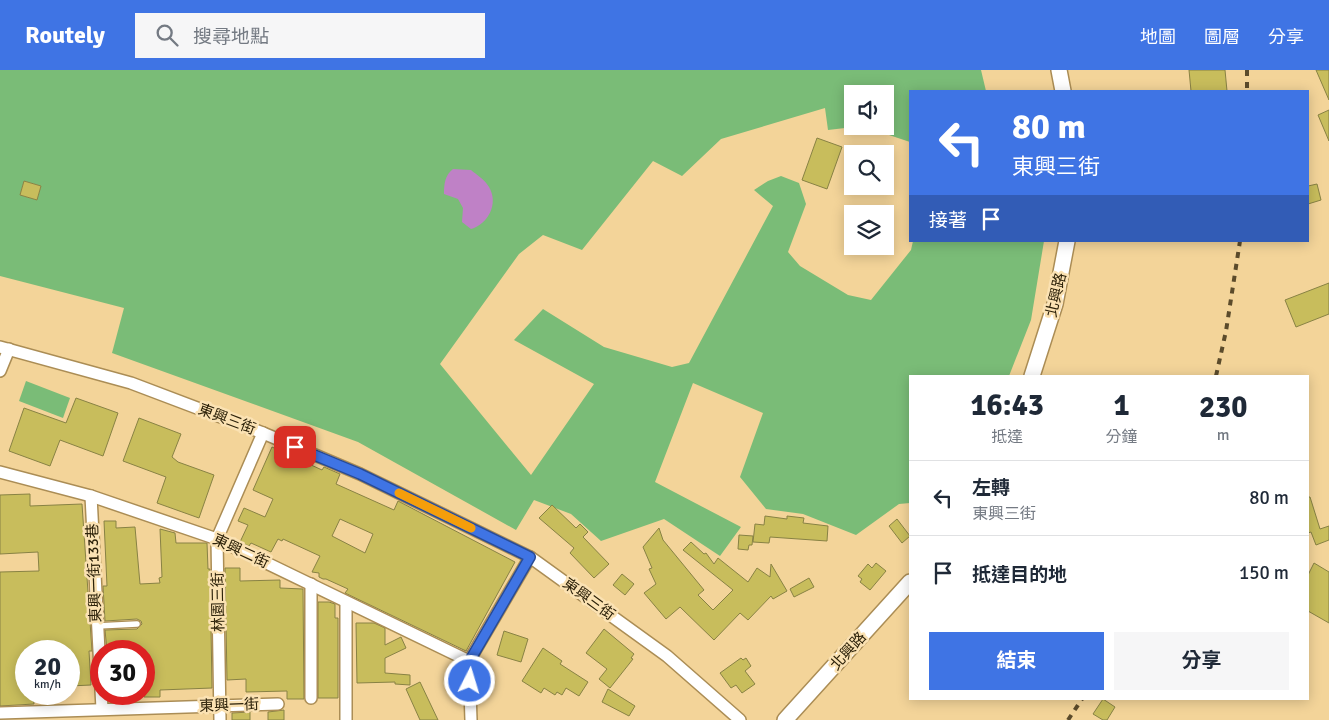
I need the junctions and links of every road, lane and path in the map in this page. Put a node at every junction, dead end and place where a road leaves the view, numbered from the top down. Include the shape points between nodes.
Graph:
1 (1058, 70) edge
2 (1063, 90) edge
3 (1067, 242) edge
4 (4, 348) edge
5 (0, 371) edge
6 (1032, 375) edge
7 (263, 433) junction
8 (0, 472) edge
9 (91, 496) junction
10 (217, 539) junction
11 (530, 557) junction
12 (909, 583) edge
13 (311, 584) junction
14 (346, 602) junction
15 (137, 624) dead end
16 (97, 626) junction
17 (469, 662) junction
18 (312, 698) dead end
19 (278, 704) dead end
20 (219, 706) junction
21 (102, 709) junction
22 (0, 713) edge
23 (220, 720) edge
24 (346, 720) edge
25 (471, 720) edge
26 (740, 720) edge
27 (786, 720) edge

1 - 2 street
3 - 6 street, 北興路 via 1055,304
4 - 5 street
4 - 7 street, 東興三街 via 131,383
7 - 10 street, 林園三街
7 - 11 street, 東興三街 via 360,474
8 - 9 street, 東興二街
9 - 10 street, 東興二街
9 - 16 street, 東興一街133巷
10 - 13 street, 東興二街
10 - 20 street, 林園三街
11 - 17 street
11 - 26 street, 東興三街 via 667,656
12 - 27 street, 北興路
13 - 14 street, 東興二街
13 - 18 street
14 - 17 street, 東興二街
14 - 24 street
15 - 16 lane
16 - 21 street, 東興一街133巷
17 - 25 street
19 - 20 street, 東興一街
20 - 21 street, 東興一街
20 - 23 street, 林園三街
21 - 22 street, 東興一街

